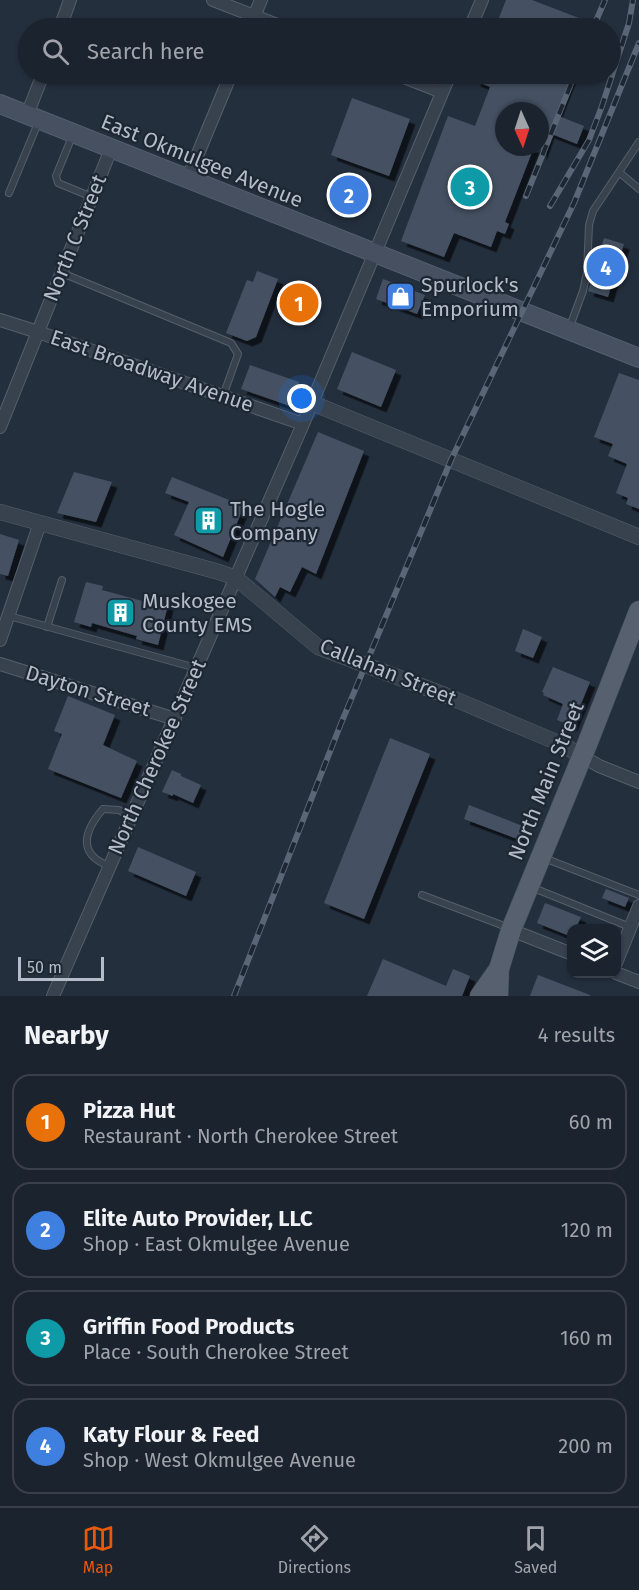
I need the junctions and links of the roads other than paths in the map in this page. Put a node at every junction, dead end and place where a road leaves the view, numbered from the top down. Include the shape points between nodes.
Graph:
1 (70, 0) edge
2 (213, 0) edge
3 (261, 0) edge
4 (482, 0) edge
5 (255, 16) junction
6 (64, 18) edge
7 (260, 18) edge
8 (474, 18) edge
9 (41, 84) edge
10 (227, 84) edge
11 (422, 84) edge
12 (446, 84) edge
13 (442, 92) junction
14 (0, 104) edge
15 (33, 117) junction
16 (74, 134) junction
17 (639, 142) edge
18 (111, 149) junction
19 (620, 172) junction
20 (187, 180) junction
21 (639, 189) edge
22 (9, 193) dead end
23 (92, 197) junction
24 (375, 253) junction
25 (61, 273) junction
26 (0, 320) edge
27 (569, 330) junction
28 (38, 332) junction
29 (639, 358) edge
30 (223, 396) junction
31 (312, 403) junction
32 (303, 423) junction
33 (0, 427) edge
34 (0, 512) edge
35 (40, 522) junction
36 (639, 537) edge
37 (236, 578) junction
38 (62, 580) dead end
39 (639, 611) edge
40 (8, 616) junction
41 (47, 627) junction
42 (0, 640) edge
43 (0, 664) edge
44 (196, 668) junction
45 (175, 719) junction
46 (582, 756) junction
47 (639, 782) edge
48 (131, 817) junction
49 (541, 857) junction
50 (110, 866) junction
51 (528, 886) junction
52 (422, 895) dead end
53 (639, 895) edge
54 (639, 906) edge
55 (631, 927) junction
56 (511, 930) junction
57 (621, 951) edge
58 (567, 952) edge
59 (500, 969) junction
60 (621, 975) edge
61 (639, 982) edge
62 (52, 996) edge
63 (480, 996) edge
64 (498, 996) edge

1 - 6 street
2 - 5 street
3 - 5 street
4 - 8 street
5 - 7 street
9 - 15 street
10 - 20 street
11 - 13 street
12 - 13 street, North Cherokee Street
13 - 24 street, North Cherokee Street
14 - 15 main road, East Okmulgee Avenue
15 - 16 main road, East Okmulgee Avenue
15 - 22 lane
16 - 18 main road, East Okmulgee Avenue
16 - 23 lane via 56,176 58,183
17 - 19 lane
18 - 20 main road, East Okmulgee Avenue
18 - 23 street, North C Street
19 - 21 lane
19 - 27 lane via 593,211 587,272
20 - 24 main road, East Okmulgee Avenue
23 - 25 street, North C Street
24 - 27 main road, East Okmulgee Avenue
24 - 31 street, North Cherokee Street
25 - 28 street, North C Street
25 - 30 lane via 231,343 238,354
26 - 28 street, East Broadway Avenue
27 - 29 main road, East Okmulgee Avenue
28 - 30 street, East Broadway Avenue
28 - 33 street, North C Street
30 - 32 street, East Broadway Avenue
31 - 32 street, North Cherokee Street
31 - 36 street
32 - 37 street, North Cherokee Street
34 - 35 street, Callahan Street
35 - 37 street, Callahan Street
35 - 40 street
37 - 44 street, North Cherokee Street
37 - 46 street, Callahan Street, bridge via 318,647 445,695
38 - 41 lane
39 - 46 main road, North Main Street
40 - 41 lane
40 - 42 street
41 - 44 lane
43 - 45 street, Dayton Street
44 - 45 street, North Cherokee Street
45 - 48 street, North Cherokee Street
46 - 47 street
46 - 49 main road, North Main Street
48 - 50 street, North Cherokee Street
48 - 50 lane via 119,810 103,809 91,822 89,854
49 - 51 main road, North Main Street
49 - 53 lane
50 - 62 street, North Cherokee Street
51 - 55 lane
51 - 56 main road, North Main Street
52 - 56 lane
54 - 55 street
55 - 57 street
56 - 58 street
56 - 59 main road, North Main Street
59 - 63 main road, North Main Street
59 - 64 main road, North Main Street
60 - 61 street

